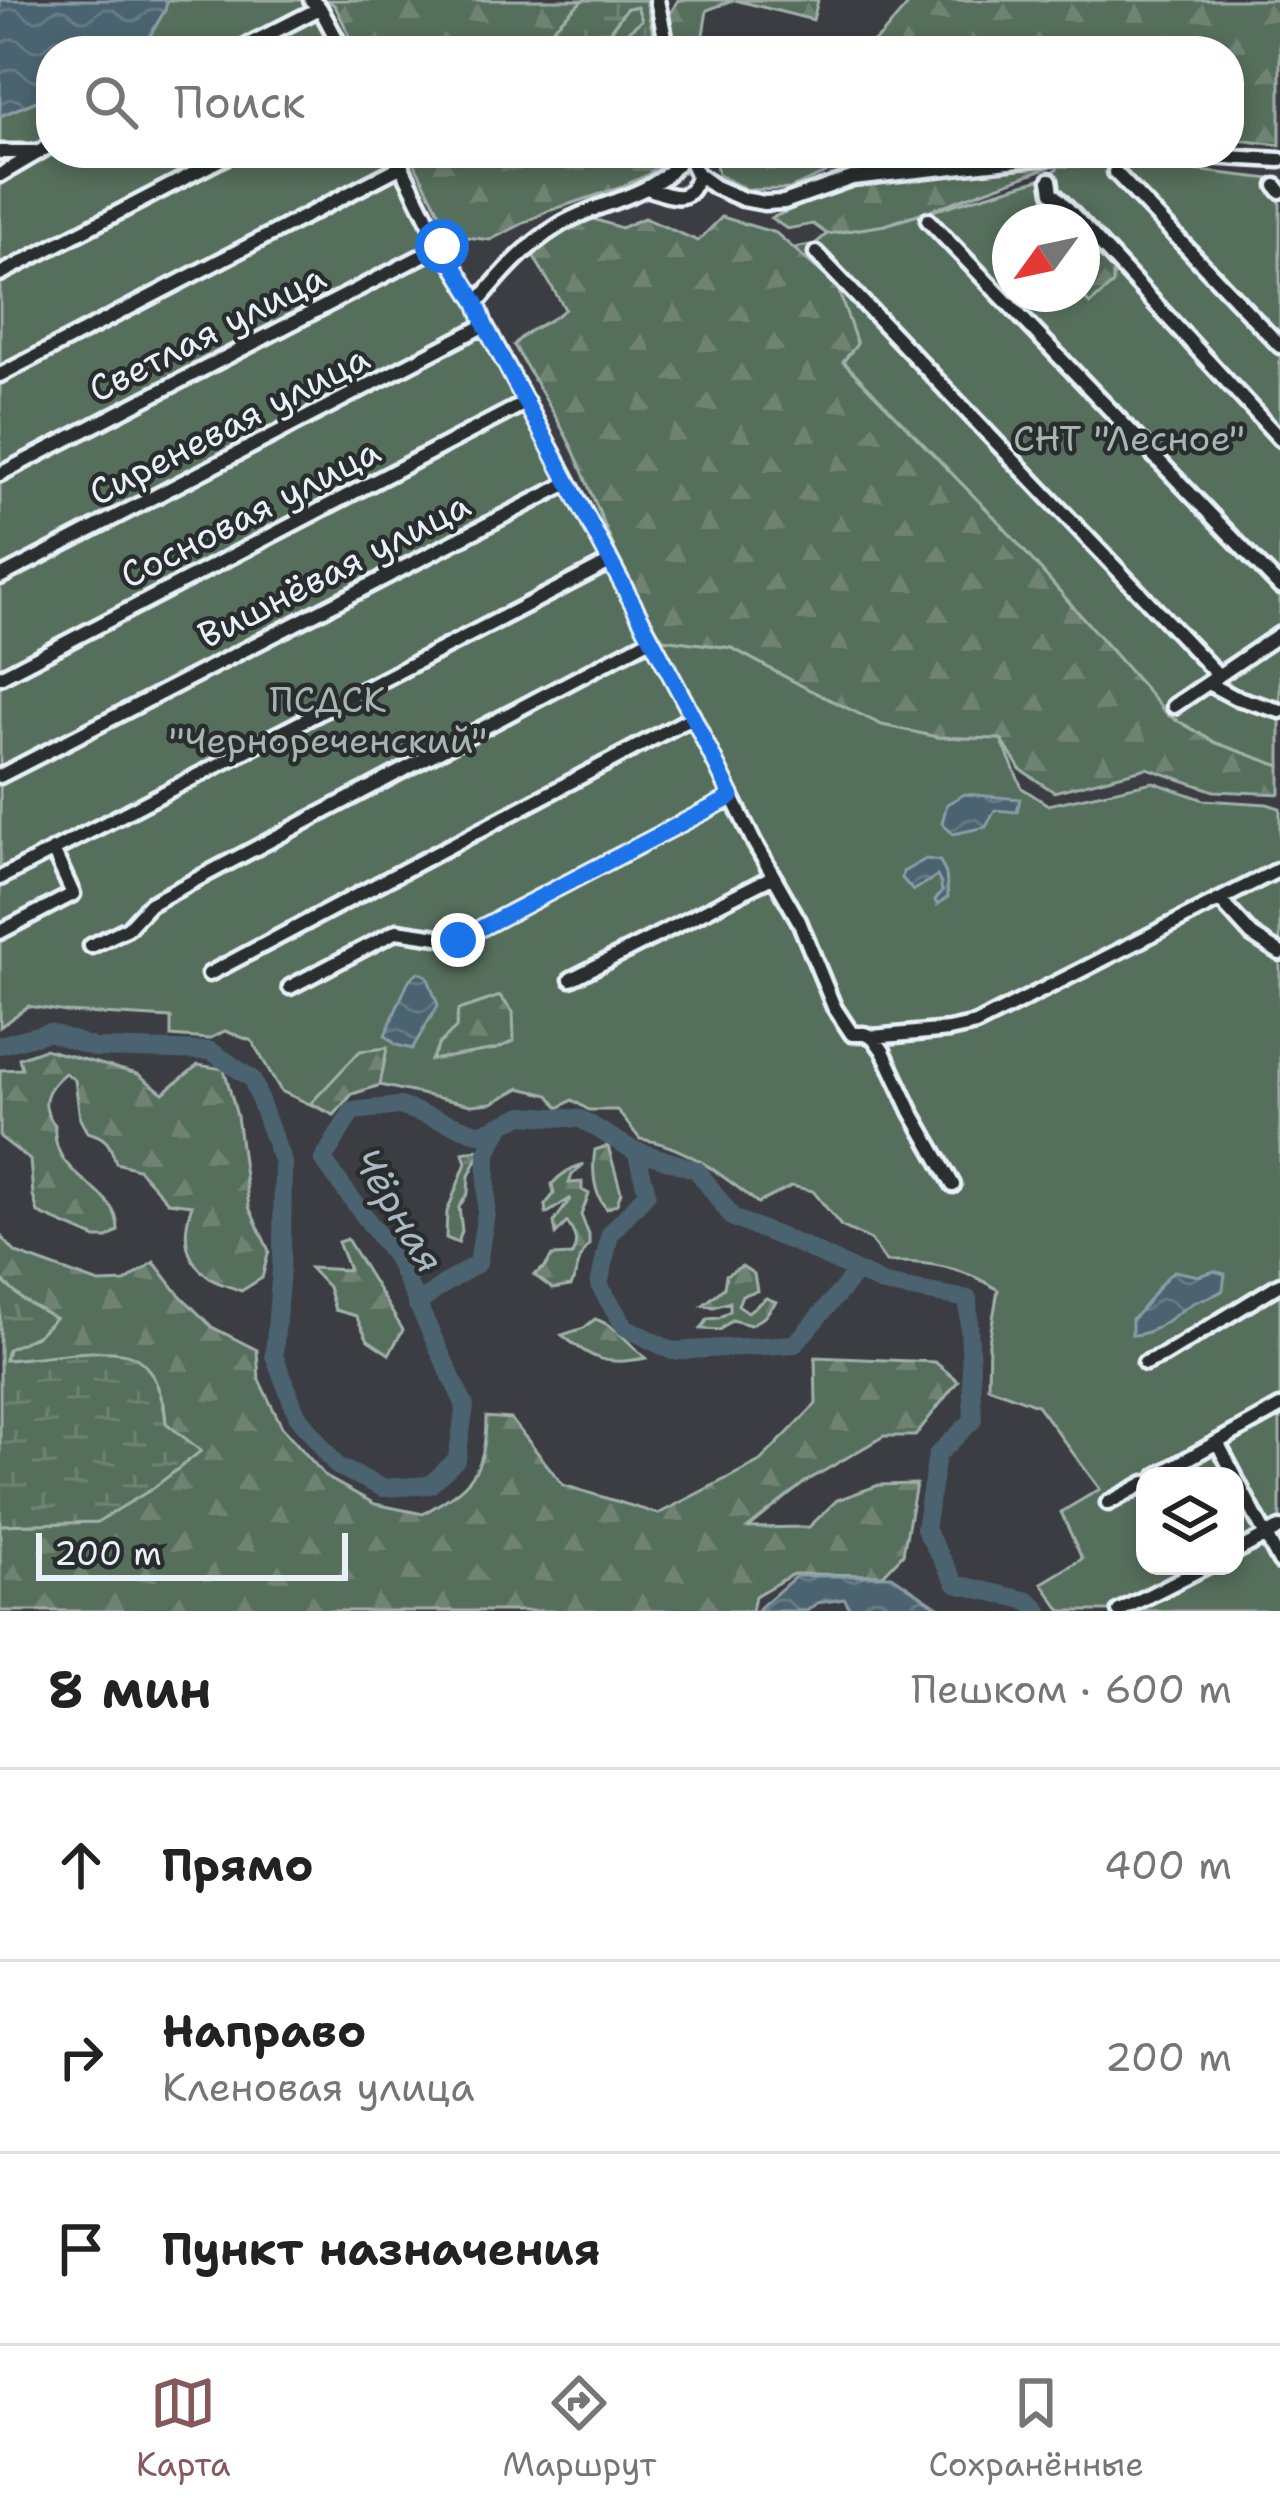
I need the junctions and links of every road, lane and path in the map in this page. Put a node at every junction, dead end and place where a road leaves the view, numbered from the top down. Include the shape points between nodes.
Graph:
1 (657, 0) edge
2 (316, 4) edge
3 (262, 36) edge
4 (334, 36) edge
5 (665, 36) edge
6 (0, 152) edge
7 (36, 152) edge
8 (36, 153) edge
9 (1244, 158) edge
10 (1280, 160) edge
11 (204, 168) edge
12 (383, 168) edge
13 (402, 168) edge
14 (674, 168) edge
15 (694, 168) edge
16 (945, 168) edge
17 (1115, 172) dead end
18 (697, 174) junction
19 (0, 175) edge
20 (1050, 180) dead end
21 (646, 188) junction
22 (1063, 204) edge
23 (928, 220) dead end
24 (1100, 244) edge
25 (442, 246) junction
26 (816, 253) dead end
27 (0, 274) edge
28 (477, 303) junction
29 (485, 326) junction
30 (1280, 346) edge
31 (0, 375) edge
32 (527, 403) junction
33 (1280, 439) edge
34 (0, 474) edge
35 (568, 483) junction
36 (610, 562) junction
37 (0, 577) edge
38 (1280, 587) edge
39 (1280, 634) edge
40 (651, 639) junction
41 (0, 676) edge
42 (1213, 679) junction
43 (1174, 706) dead end
44 (1280, 711) edge
45 (693, 717) junction
46 (0, 776) edge
47 (732, 797) junction
48 (53, 850) junction
49 (1280, 869) edge
50 (772, 877) junction
51 (0, 878) edge
52 (1221, 901) junction
53 (0, 932) edge
54 (91, 946) dead end
55 (1280, 953) edge
56 (209, 974) dead end
57 (572, 980) dead end
58 (290, 987) dead end
59 (873, 1037) junction
60 (953, 1185) dead end
61 (1280, 1283) edge
62 (1145, 1363) dead end
63 (1280, 1408) edge
64 (1217, 1442) junction
65 (1172, 1467) edge
66 (1230, 1467) edge
67 (1136, 1488) edge
68 (1244, 1493) edge
69 (1108, 1504) dead end
70 (1280, 1528) edge
71 (1267, 1536) junction
72 (1244, 1548) edge
73 (1280, 1562) edge
74 (1189, 1575) edge
75 (1119, 1611) edge

1 - 5 street
2 - 3 street
2 - 4 street
6 - 7 street
8 - 19 street
9 - 10 street
11 - 27 street
12 - 31 street
13 - 25 street
14 - 21 street
15 - 18 street
16 - 18 street via 852,178 784,202 742,199
17 - 30 street
18 - 21 street via 682,196
20 - 22 street
21 - 28 street via 553,229
23 - 38 street
24 - 33 street
25 - 28 street
25 - 34 street, Светлая улица
26 - 42 street
28 - 29 street
29 - 32 street
29 - 37 street, Сиреневая улица
32 - 35 street
32 - 41 street, Сосновая улица
35 - 36 street
35 - 46 street, Вишнёвая улица
36 - 40 street
36 - 48 street
39 - 42 street
40 - 45 street
40 - 54 street via 150,904 128,928
42 - 43 street
42 - 44 street via 1234,697
45 - 47 street
45 - 56 street
47 - 50 street
47 - 58 street via 458,940 397,931
48 - 51 street
48 - 53 street via 74,894
49 - 52 street
50 - 57 street
50 - 59 street via 834,1007 852,1034
52 - 55 street
52 - 59 street via 976,1024
59 - 60 street
61 - 62 street
63 - 64 street
64 - 65 street
64 - 66 street
67 - 69 street
68 - 71 street
70 - 71 street
71 - 72 street
71 - 73 street
74 - 75 street

